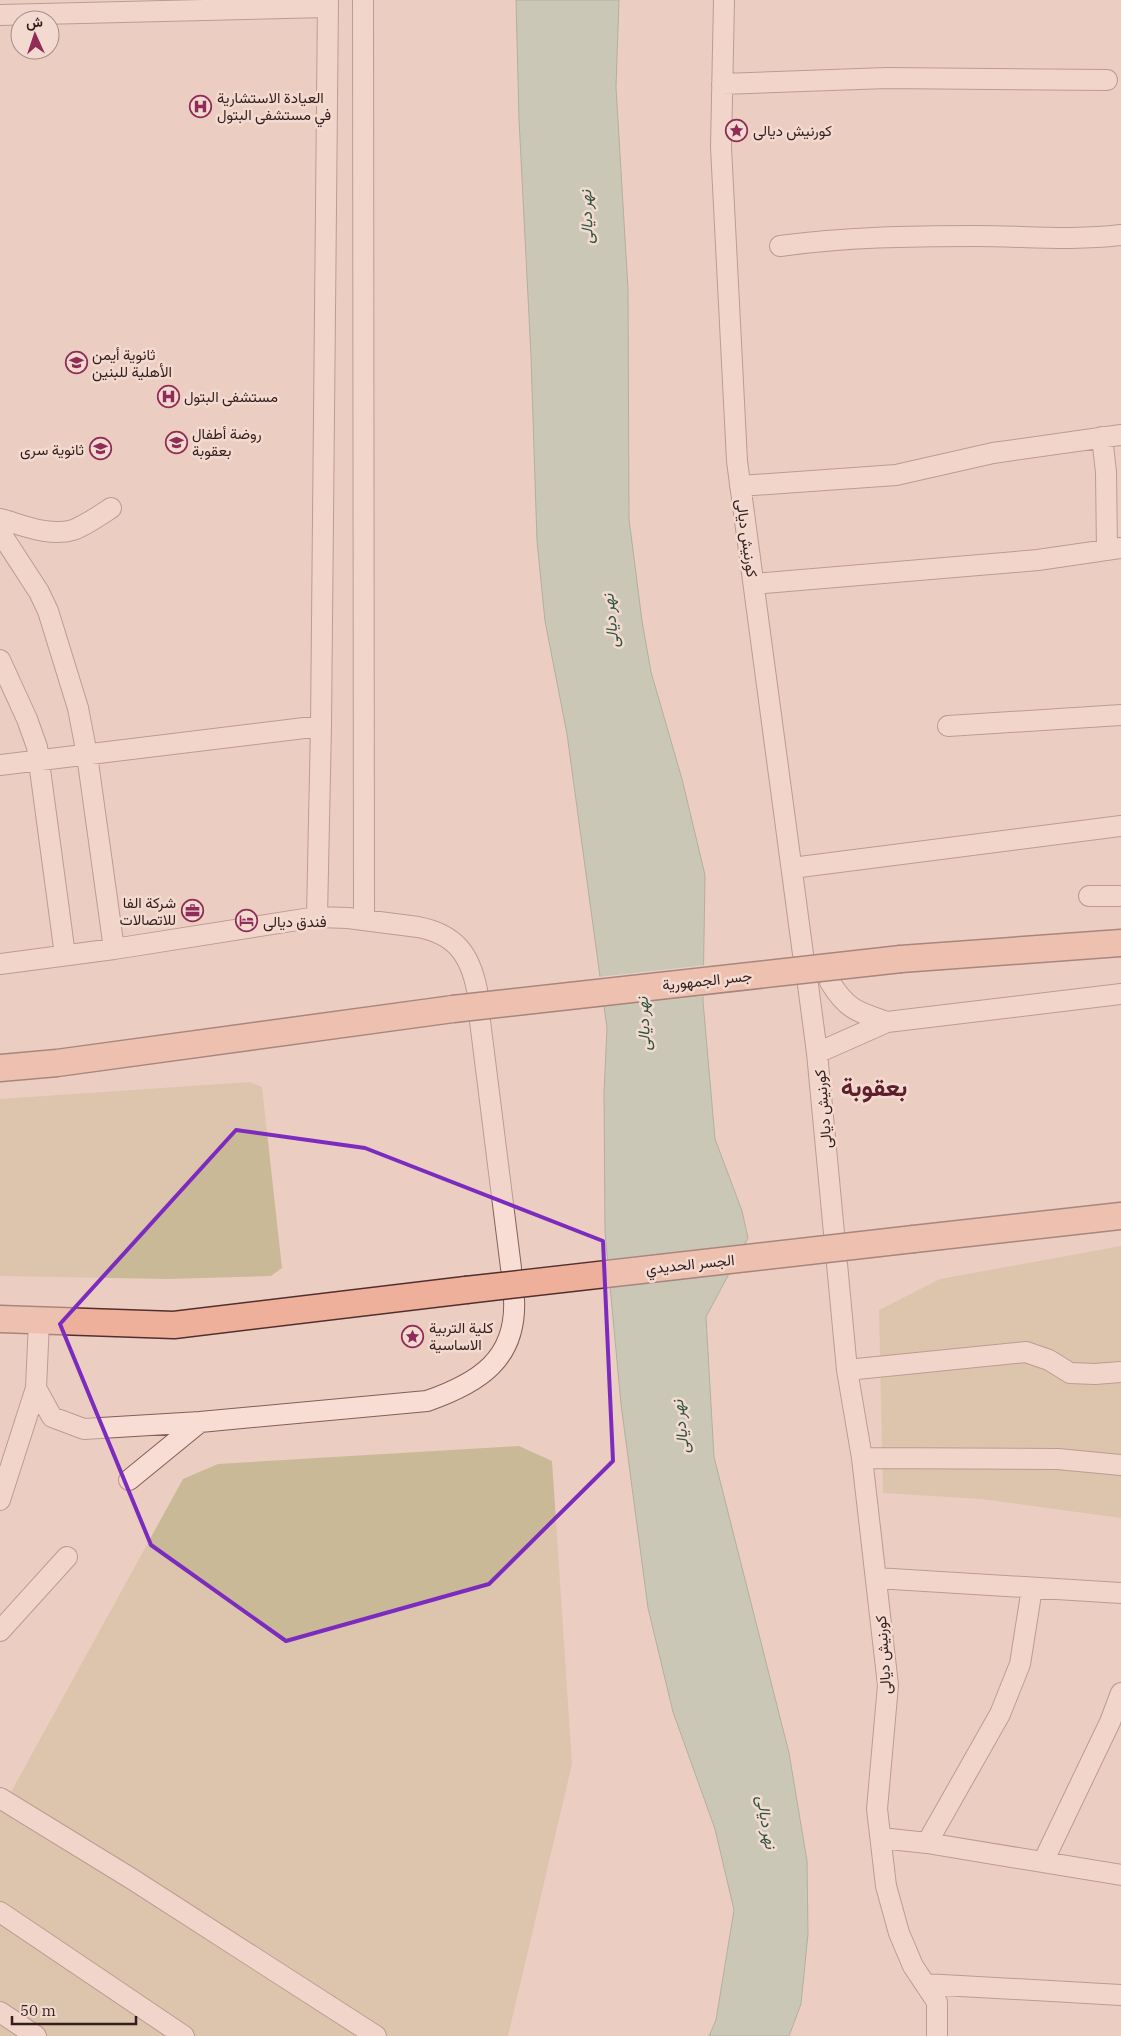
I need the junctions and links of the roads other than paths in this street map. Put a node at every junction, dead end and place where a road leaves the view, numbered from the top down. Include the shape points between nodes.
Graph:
1 (364, 0) edge
2 (724, 0) edge
3 (328, 3) edge
4 (0, 16) edge
5 (1107, 80) dead end
6 (722, 84) junction
7 (1121, 236) edge
8 (780, 246) dead end
9 (1111, 436) edge
10 (740, 486) junction
11 (110, 508) dead end
12 (0, 519) edge
13 (0, 532) edge
14 (1114, 549) edge
15 (754, 584) junction
16 (0, 660) edge
17 (1121, 716) edge
18 (321, 726) junction
19 (948, 726) dead end
20 (87, 755) junction
21 (40, 761) junction
22 (0, 766) edge
23 (1121, 826) edge
24 (792, 868) junction
25 (1090, 896) dead end
26 (1121, 896) edge
27 (317, 918) junction
28 (364, 920) junction
29 (1121, 943) edge
30 (114, 949) junction
31 (808, 954) dead end
32 (65, 955) junction
33 (0, 964) edge
34 (830, 982) dead end
35 (808, 985) dead end
36 (477, 990) dead end
37 (1121, 994) edge
38 (480, 1021) dead end
39 (887, 1022) junction
40 (817, 1053) junction
41 (0, 1068) edge
42 (1121, 1216) edge
43 (834, 1233) dead end
44 (838, 1264) dead end
45 (511, 1268) dead end
46 (514, 1299) dead end
47 (0, 1319) edge
48 (39, 1321) junction
49 (847, 1370) junction
50 (1121, 1372) edge
51 (36, 1388) junction
52 (200, 1422) junction
53 (862, 1458) junction
54 (1121, 1465) edge
55 (129, 1480) dead end
56 (0, 1500) edge
57 (67, 1557) dead end
58 (876, 1578) junction
59 (1032, 1588) junction
60 (1121, 1593) edge
61 (0, 1631) edge
62 (1121, 1693) edge
63 (0, 1798) edge
64 (881, 1838) junction
65 (927, 1843) junction
66 (1043, 1862) junction
67 (1121, 1875) edge
68 (0, 1912) edge
69 (925, 1984) junction
70 (1121, 1994) edge
71 (0, 2012) edge
72 (36, 2036) edge
73 (184, 2036) edge
74 (376, 2036) edge
75 (937, 2036) edge

1 - 28 street
2 - 6 street, كورنيش ديالى
3 - 4 street
3 - 18 street
5 - 6 street via 887,78
6 - 10 street, كورنيش ديالى via 721,147
7 - 8 street via 827,240
9 - 10 street via 993,453 896,475
9 - 14 street via 1106,472
10 - 15 street, كورنيش ديالى
11 - 12 street via 83,525 62,532 45,531
13 - 20 street via 39,592 48,612 78,708
14 - 15 street via 1038,560
15 - 24 street, كورنيش ديالى
16 - 21 street via 30,725
17 - 19 street
18 - 20 street
18 - 27 street
20 - 21 street
20 - 30 street
21 - 22 street
21 - 32 street
23 - 24 street
24 - 31 street, كورنيش ديالى via 800,931
25 - 26 street
27 - 28 street
27 - 30 street
28 - 36 street via 425,928 444,936 465,954
29 - 41 main road, جسر الجمهورية, bridge via 901,959 453,1009
30 - 32 street
32 - 33 street
34 - 39 street via 839,997 854,1011
35 - 40 street, كورنيش ديالى
37 - 39 street
38 - 45 street
39 - 40 street
40 - 43 street, كورنيش ديالى
42 - 48 main road, الجسر الحديدي, bridge via 174,1325
44 - 49 street, كورنيش ديالى
46 - 52 street via 513,1330 499,1359 478,1378 454,1392 427,1401
47 - 48 main road, الجسر الحديدي
48 - 51 street
49 - 50 street via 1026,1352 1049,1360 1070,1373
49 - 53 street, كورنيش ديالى
51 - 52 street via 52,1417 84,1429
51 - 56 street
52 - 55 street
53 - 54 street via 1058,1460
53 - 58 street, كورنيش ديالى
57 - 61 street
58 - 59 street
58 - 64 street, كورنيش ديالى via 888,1685 877,1808
59 - 60 street
59 - 65 street via 1020,1664 1000,1714
62 - 66 street
63 - 74 street
64 - 65 street
64 - 69 street, كورنيش ديالى via 886,1886 899,1933 913,1966
65 - 66 street
66 - 67 street
68 - 73 street
69 - 70 street
69 - 75 street, كورنيش ديالى via 937,2002
71 - 72 street

